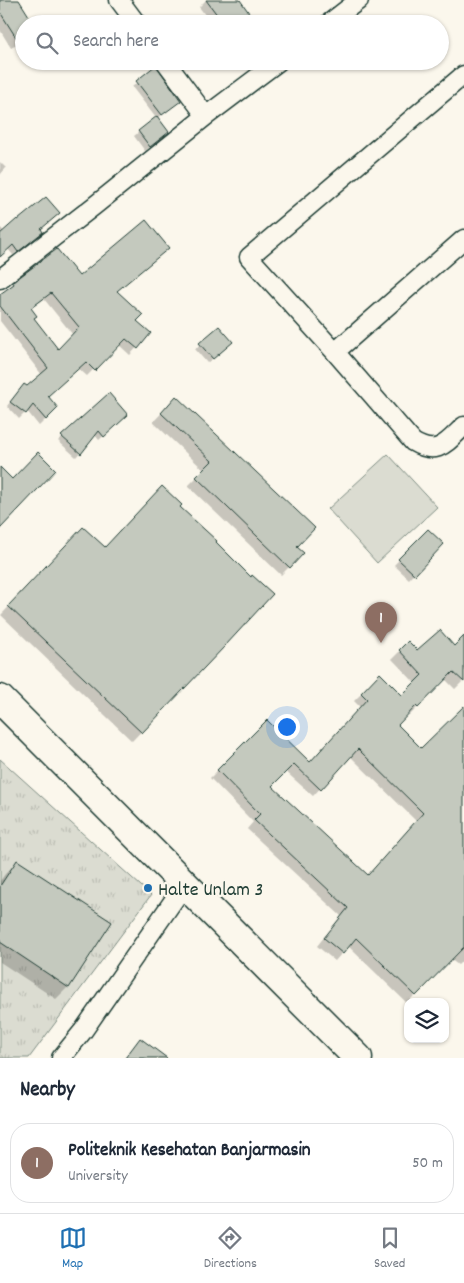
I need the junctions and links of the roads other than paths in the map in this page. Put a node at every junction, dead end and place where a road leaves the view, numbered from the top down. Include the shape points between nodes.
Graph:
1 (119, 0) edge
2 (360, 0) edge
3 (130, 15) edge
4 (340, 15) edge
5 (172, 70) edge
6 (267, 70) edge
7 (464, 75) edge
8 (206, 116) junction
9 (464, 239) edge
10 (0, 279) edge
11 (335, 352) junction
12 (464, 426) edge
13 (0, 700) edge
14 (184, 884) junction
15 (61, 1058) edge
16 (358, 1058) edge

1 - 3 street
2 - 4 street
5 - 8 street
6 - 8 street
7 - 11 street via 250,257
8 - 10 street
9 - 11 street
11 - 12 street via 413,442 421,447 436,448
13 - 14 main road
14 - 15 street
14 - 16 main road

